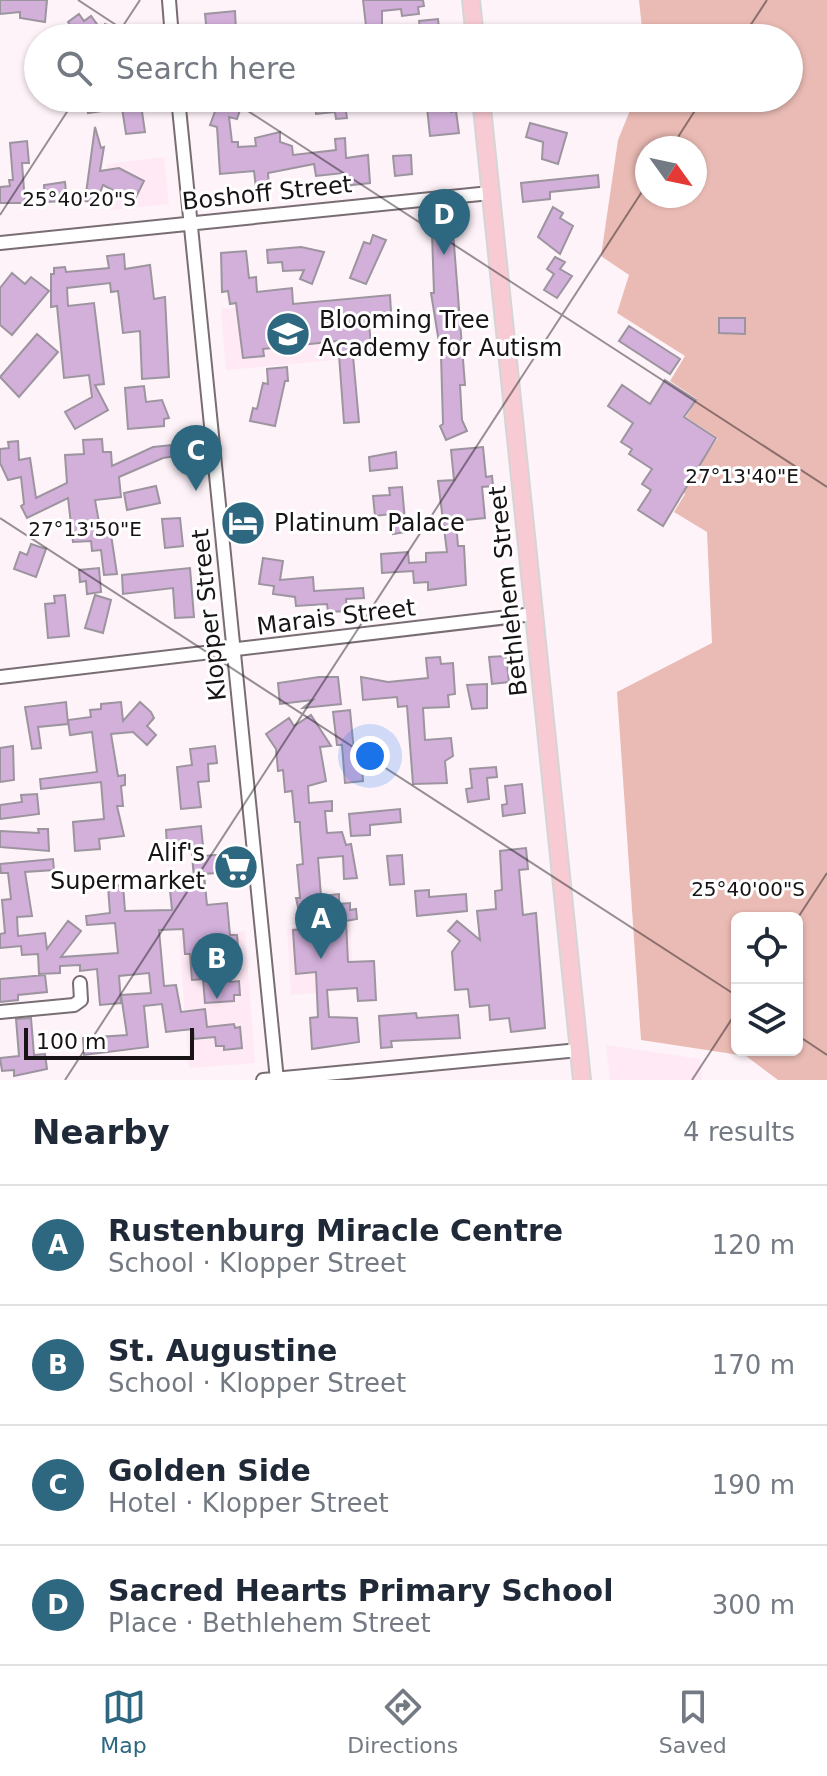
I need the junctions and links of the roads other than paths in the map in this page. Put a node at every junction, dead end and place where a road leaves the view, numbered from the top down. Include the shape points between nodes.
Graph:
1 (169, 0) edge
2 (471, 0) edge
3 (171, 24) edge
4 (474, 24) edge
5 (180, 112) edge
6 (482, 112) edge
7 (490, 193) junction
8 (193, 223) junction
9 (0, 243) edge
10 (534, 614) junction
11 (235, 651) junction
12 (0, 677) edge
13 (80, 983) dead end
14 (0, 1012) edge
15 (579, 1050) junction
16 (272, 1080) edge
17 (582, 1080) edge

1 - 3 street
2 - 4 main road
5 - 8 street, Klopper Street
6 - 7 main road, Bethlehem Street
7 - 8 street, Boshoff Street
7 - 10 main road, Bethlehem Street
8 - 9 street, Boshoff Street
8 - 11 street, Klopper Street
10 - 11 street, Marais Street
10 - 15 main road, Bethlehem Street
11 - 12 street, Marais Street
11 - 16 street, Klopper Street
13 - 14 street via 81,1000 74,1005
15 - 16 street
15 - 17 main road, Bethlehem Street

